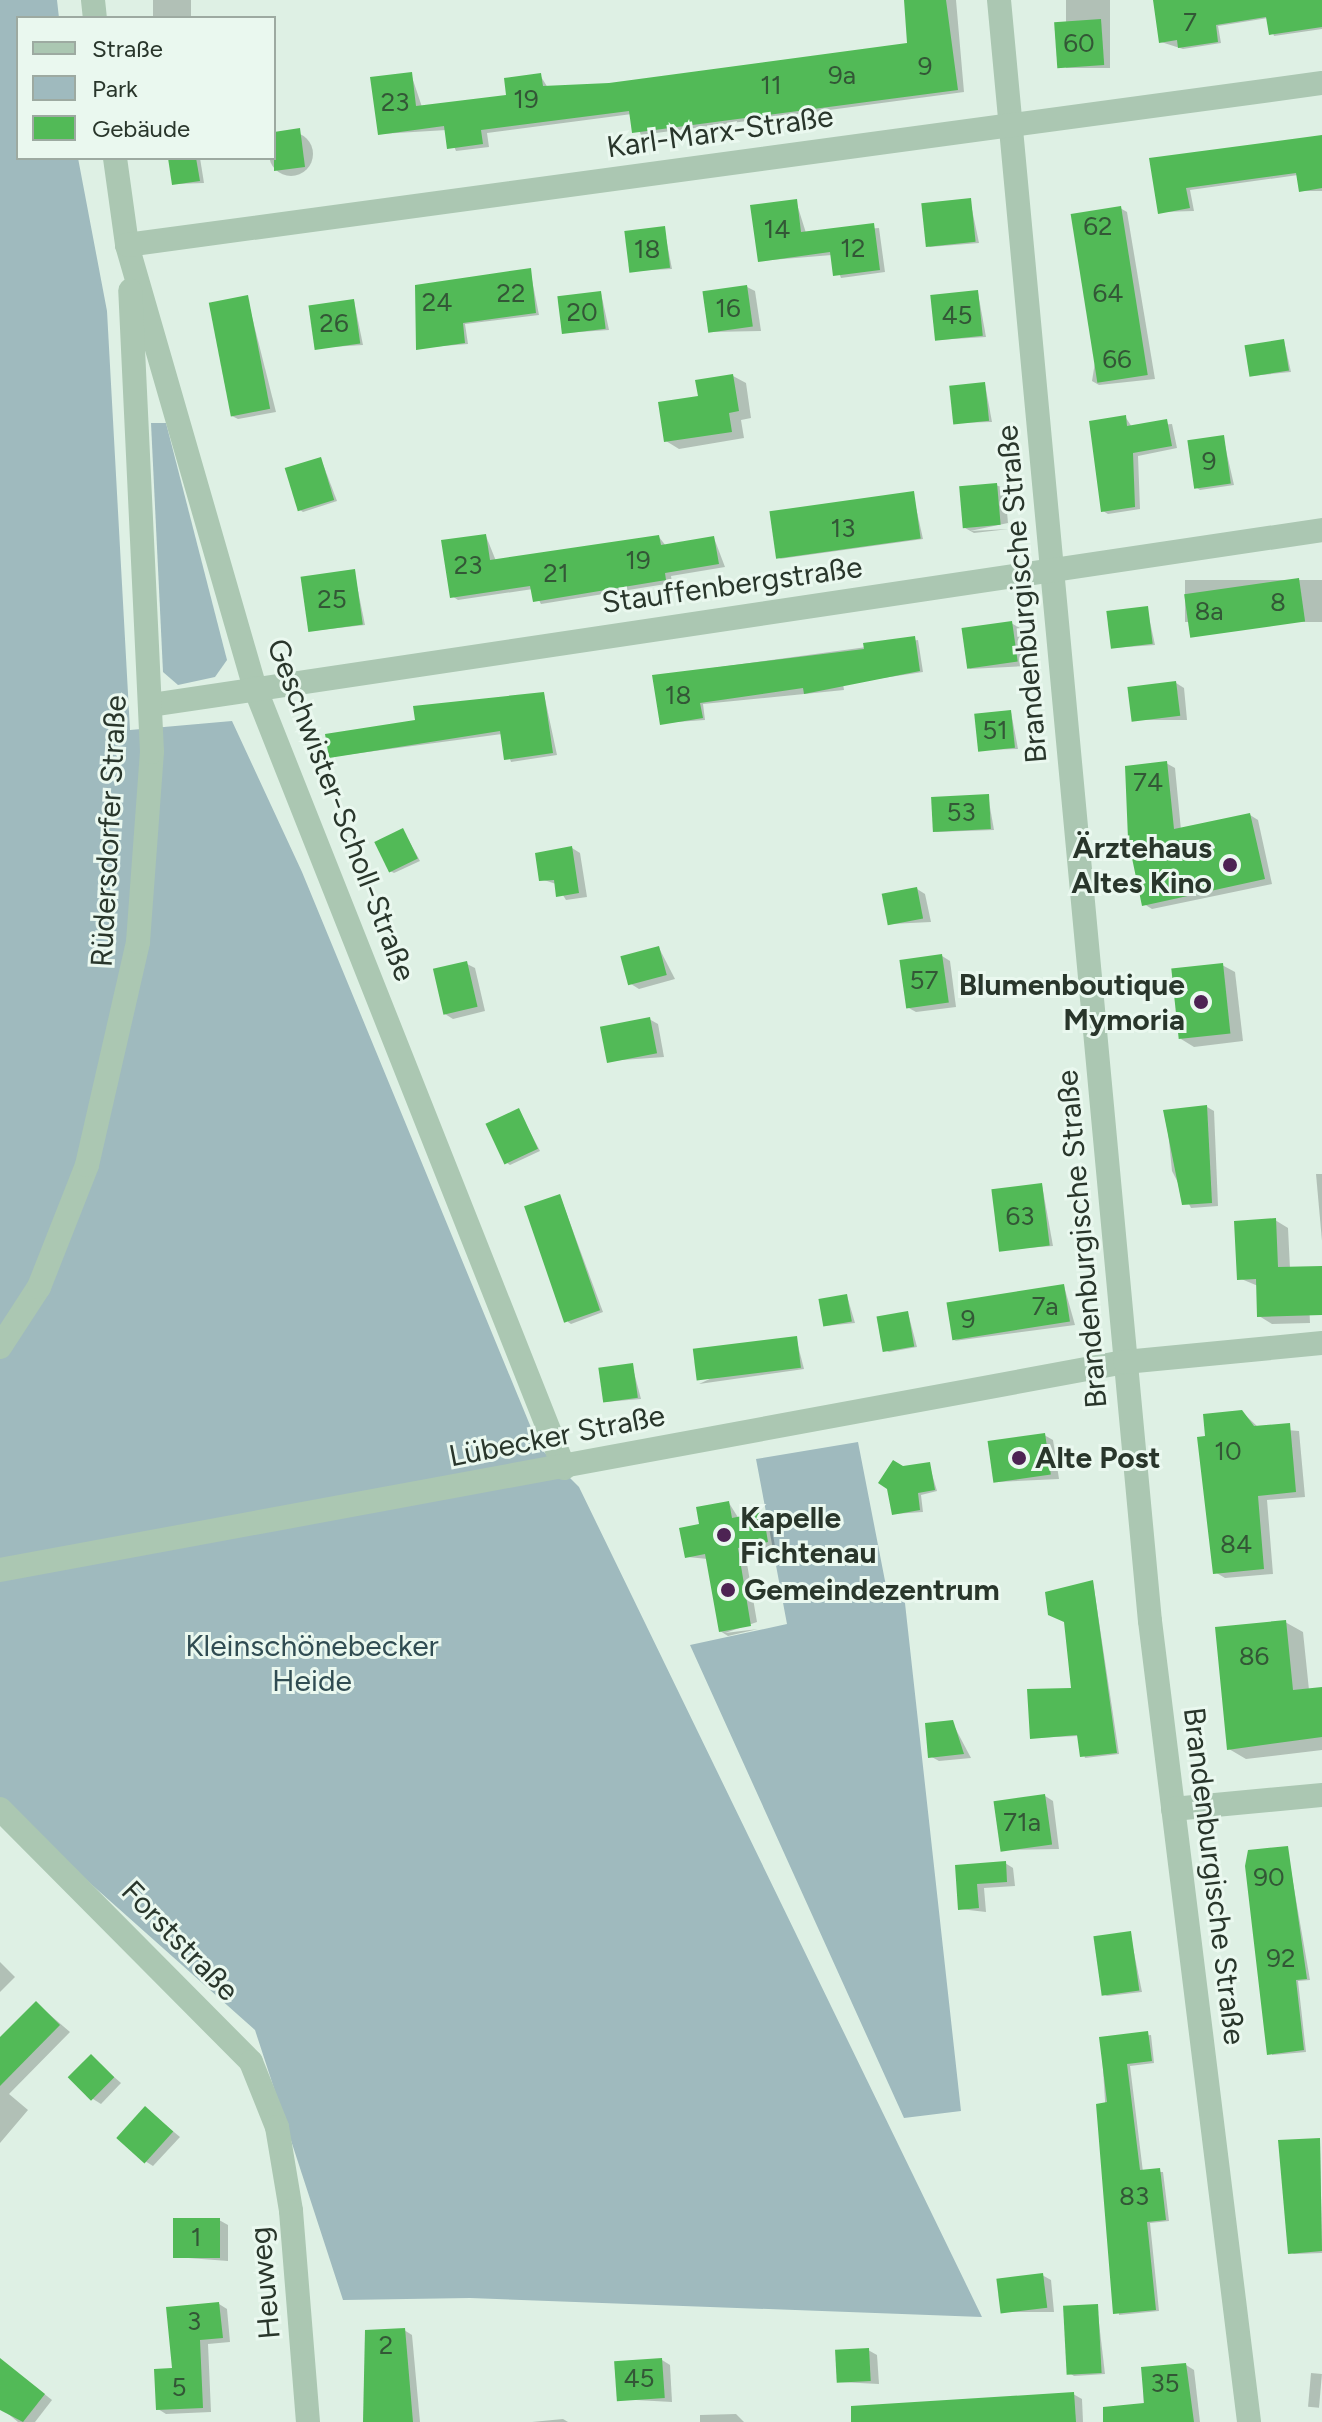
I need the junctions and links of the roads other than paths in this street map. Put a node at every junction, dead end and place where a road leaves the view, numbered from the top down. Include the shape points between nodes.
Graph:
1 (999, 0) edge
2 (1322, 83) edge
3 (1010, 125) junction
4 (115, 160) edge
5 (127, 245) junction
6 (1322, 530) edge
7 (1052, 570) junction
8 (255, 688) junction
9 (151, 705) junction
10 (1322, 1343) edge
11 (0, 1347) edge
12 (1125, 1362) junction
13 (564, 1468) junction
14 (0, 1570) edge
15 (1322, 1795) edge
16 (0, 1809) edge
17 (1173, 1809) junction
18 (280, 2140) joint
19 (308, 2422) edge
20 (1249, 2422) edge

1 - 3 street, Brandenburgische Straße
2 - 3 street, Karl-Marx-Straße
3 - 5 street, Karl-Marx-Straße
3 - 7 street, Brandenburgische Straße
4 - 5 street, Geschwister-Scholl-Straße
5 - 8 street, Geschwister-Scholl-Straße
5 - 9 street, Rüdersdorfer Straße
6 - 7 street, Stauffenbergstraße
7 - 8 street, Stauffenbergstraße
7 - 12 street, Brandenburgische Straße
8 - 9 street, Stauffenbergstraße
8 - 13 street, Geschwister-Scholl-Straße
9 - 11 street, Rüdersdorfer Straße via 145,875 129,1008 65,1224 39,1287
10 - 12 street, Lübecker Straße
12 - 13 street, Lübecker Straße
12 - 17 street, Brandenburgische Straße
13 - 14 street, Lübecker Straße
15 - 17 street
16 - 18 street, Forststraße via 251,2062
17 - 20 street, Brandenburgische Straße
18 - 19 street, Heuweg

